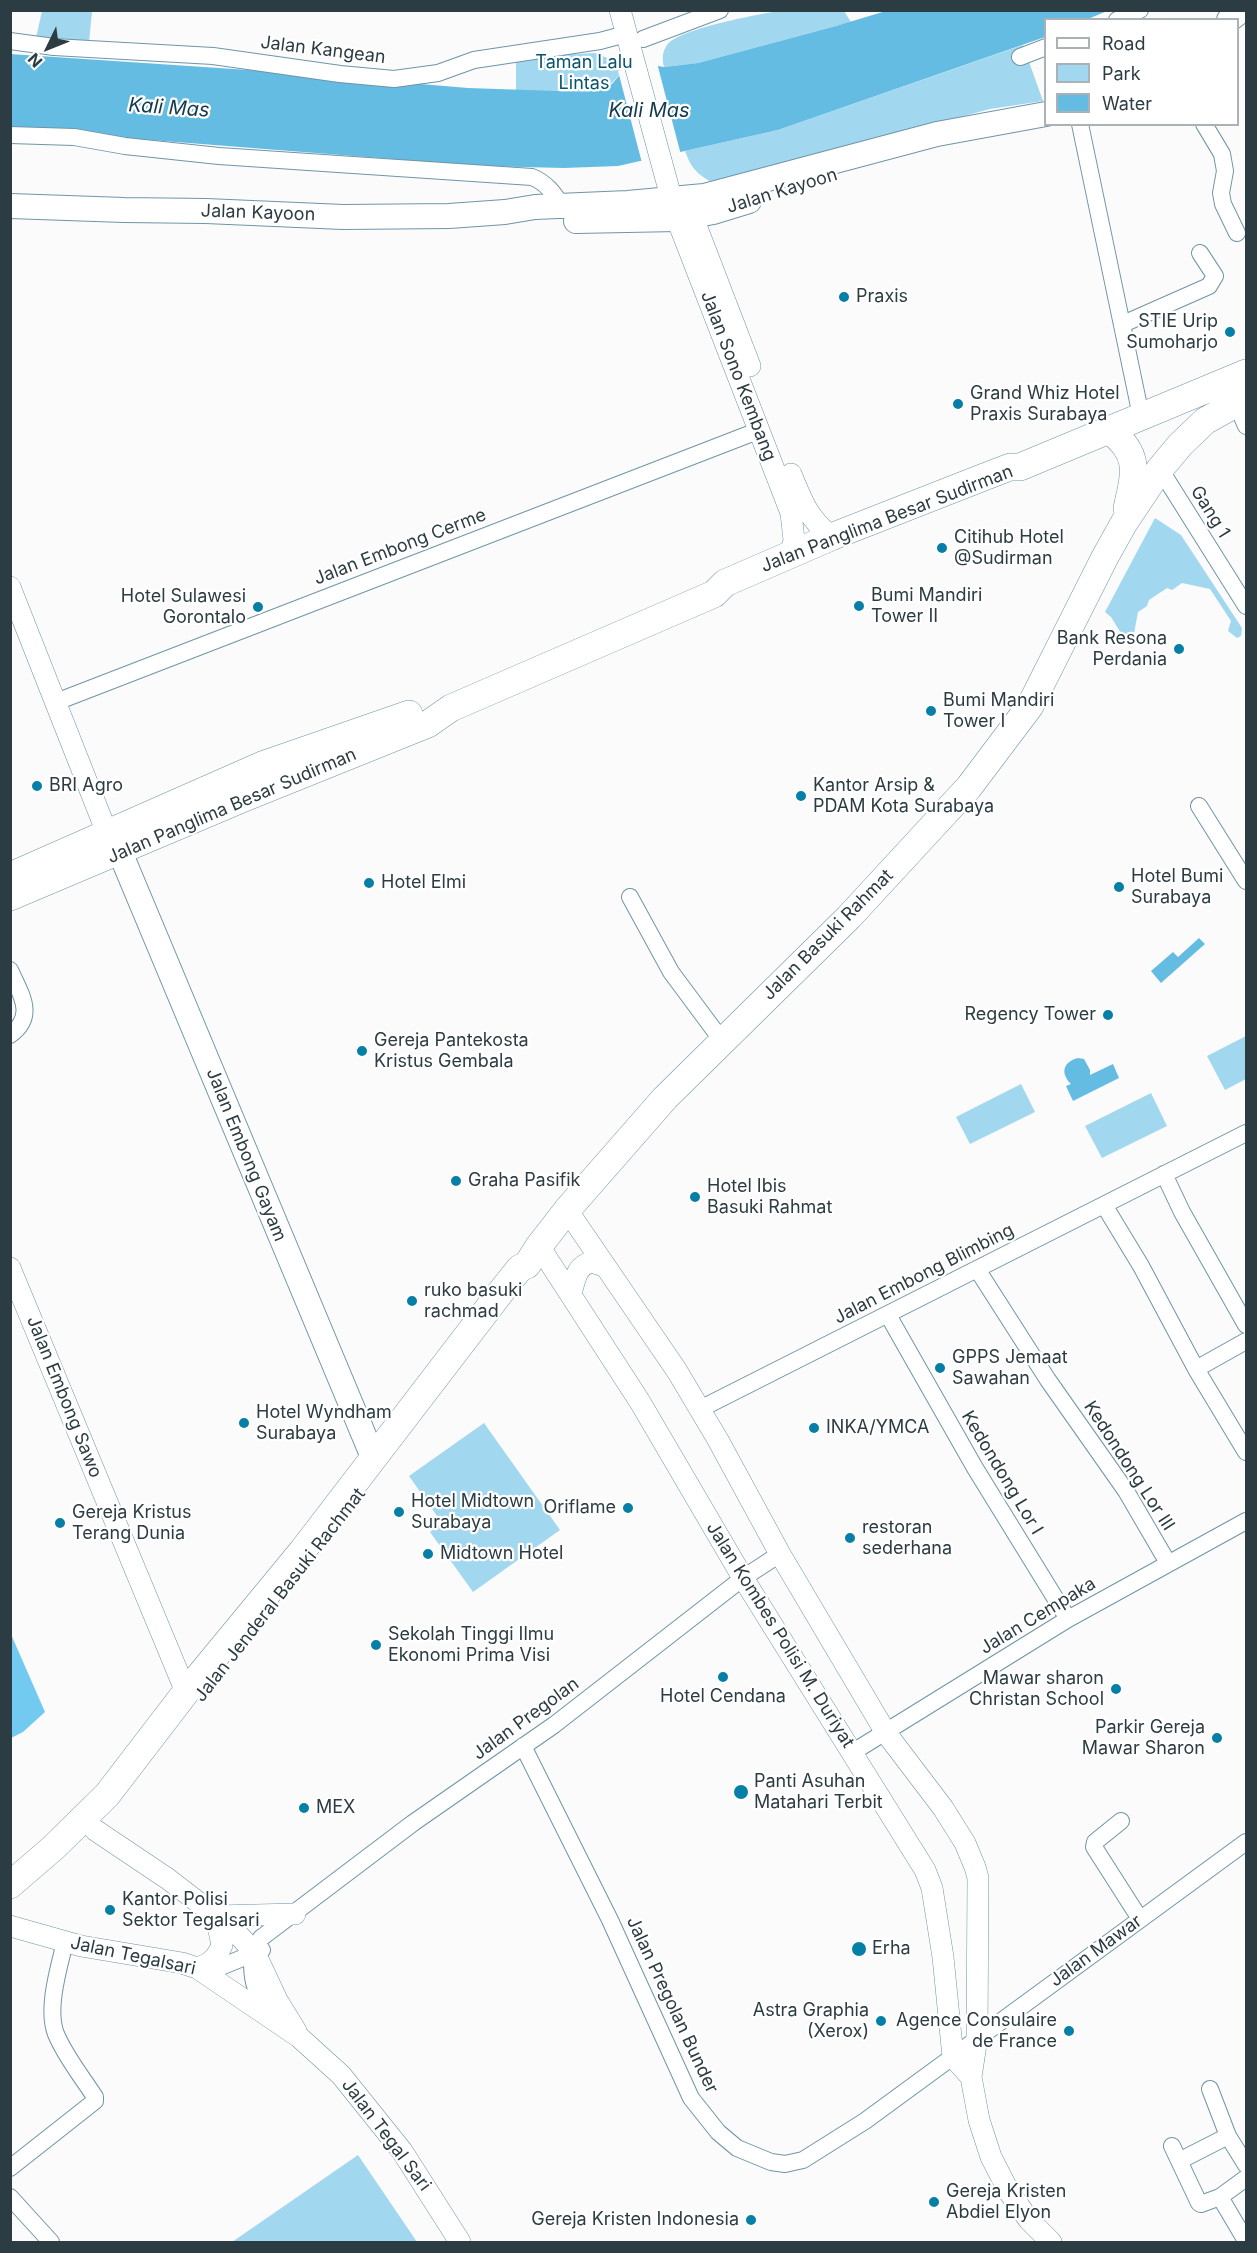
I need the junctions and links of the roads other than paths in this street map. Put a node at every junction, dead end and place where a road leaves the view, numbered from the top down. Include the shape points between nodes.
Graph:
1 (620, 10) edge
2 (635, 10) edge
3 (720, 10) edge
4 (1140, 10) edge
5 (1122, 18) edge
6 (635, 36) junction
7 (10, 41) edge
8 (1044, 48) edge
9 (1020, 57) dead end
10 (1044, 114) edge
11 (1047, 126) edge
12 (1080, 126) edge
13 (1205, 126) edge
14 (10, 135) edge
15 (10, 206) edge
16 (563, 207) junction
17 (681, 208) junction
18 (505, 212) junction
19 (1237, 233) dead end
20 (1200, 253) dead end
21 (1123, 324) junction
22 (1246, 373) edge
23 (1243, 409) edge
24 (1141, 416) junction
25 (760, 430) junction
26 (1109, 430) junction
27 (1020, 467) junction
28 (1160, 469) junction
29 (1124, 523) junction
30 (831, 537) junction
31 (791, 555) junction
32 (10, 587) edge
33 (714, 594) junction
34 (1246, 606) edge
35 (56, 702) junction
36 (1199, 806) dead end
37 (114, 842) junction
38 (10, 876) edge
39 (1246, 881) edge
40 (10, 897) edge
41 (630, 897) dead end
42 (10, 970) edge
43 (10, 1035) edge
44 (723, 1042) junction
45 (1246, 1133) edge
46 (1164, 1174) junction
47 (1104, 1205) junction
48 (567, 1210) junction
49 (533, 1255) junction
50 (604, 1266) junction
51 (10, 1268) edge
52 (977, 1269) junction
53 (571, 1294) junction
54 (888, 1315) junction
55 (1246, 1325) edge
56 (1246, 1341) edge
57 (1196, 1369) junction
58 (700, 1409) junction
59 (1246, 1452) edge
60 (373, 1457) junction
61 (1246, 1521) edge
62 (780, 1554) junction
63 (1168, 1563) junction
64 (743, 1578) junction
65 (1068, 1619) junction
66 (186, 1692) junction
67 (886, 1733) junction
68 (524, 1746) junction
69 (853, 1752) junction
70 (1121, 1821) dead end
71 (95, 1830) junction
72 (1246, 1842) edge
73 (10, 1885) edge
74 (10, 1907) edge
75 (213, 1913) junction
76 (295, 1914) junction
77 (1140, 1919) junction
78 (10, 1926) edge
79 (65, 1942) junction
80 (262, 1957) junction
81 (202, 1971) junction
82 (299, 2037) junction
83 (977, 2038) junction
84 (953, 2056) junction
85 (971, 2077) junction
86 (1210, 2089) dead end
87 (1228, 2136) junction
88 (1172, 2146) dead end
89 (1179, 2161) junction
90 (1246, 2165) edge
91 (10, 2168) edge
92 (1246, 2178) edge
93 (10, 2197) edge
94 (1220, 2197) junction
95 (1246, 2241) edge
96 (51, 2242) edge
97 (460, 2242) edge
98 (1051, 2242) edge

1 - 6 street
2 - 6 street
3 - 6 street, Jalan Kangean
4 - 5 street
6 - 7 street, Jalan Kangean via 474,60 438,73 394,79 213,56
6 - 17 street
8 - 9 street
10 - 17 main road, Jalan Kayoon via 937,134 721,192
11 - 17 main road, Jalan Kayoon
12 - 21 street
13 - 19 street via 1222,154 1223,204
14 - 16 street via 74,137 219,156 532,177 550,188
15 - 18 main road, Jalan Kayoon via 343,218
16 - 17 main road, Jalan Kayoon
16 - 18 main road, Jalan Kayoon
17 - 18 main road, Jalan Kayoon via 630,221 540,219
17 - 25 street, Jalan Sono Kembang
17 - 30 street, Jalan Sono Kembang via 805,508
20 - 21 street via 1215,276 1209,286
21 - 24 street
22 - 24 main road
23 - 28 main road via 1199,426
24 - 26 main road
25 - 31 street, Jalan Sono Kembang via 791,513
25 - 35 street, Jalan Embong Cerme
26 - 27 main road
26 - 29 main road via 1126,444 1134,465
27 - 30 main road, Jalan Panglima Besar Sudirman via 1010,467
27 - 33 main road, Jalan Panglima Besar Sudirman via 1014,476 731,596
28 - 29 main road
28 - 34 street, Gang 1
29 - 44 main road, Jalan Basuki Rahmat via 1030,706 978,776 849,918
30 - 31 main road, Jalan Panglima Besar Sudirman
31 - 33 main road, Jalan Panglima Besar Sudirman via 725,583
32 - 35 street
33 - 37 main road, Jalan Panglima Besar Sudirman via 451,708 428,724 244,798
35 - 37 street
36 - 39 street
37 - 38 main road, Jalan Panglima Besar Sudirman
37 - 40 main road, Jalan Panglima Besar Sudirman
37 - 60 main road, Jalan Embong Gayam
41 - 44 street via 670,972
42 - 43 street via 25,1013 23,1022
44 - 48 main road, Jalan Basuki Rahmat via 665,1098
45 - 46 street, Jalan Embong Blimbing
46 - 47 street, Jalan Embong Blimbing
46 - 55 street
47 - 52 street, Jalan Embong Blimbing
47 - 57 street
48 - 49 main road, Jalan Basuki Rahmat
48 - 50 street
49 - 53 street, Jalan Kombes Polisi M. Duriyat
49 - 60 main road, Jalan Jenderal Basuki Rachmat
49 - 71 main road, Jalan Jenderal Basuki Rachmat via 526,1273 327,1535
50 - 53 street via 592,1262 582,1266
50 - 58 street
51 - 66 street, Jalan Embong Sawo
52 - 54 street, Jalan Embong Blimbing
52 - 63 street, Kedondong Lor III via 1126,1491
53 - 64 street, Jalan Kombes Polisi M. Duriyat via 640,1402
54 - 58 street, Jalan Embong Blimbing
54 - 65 street, Kedondong Lor I
56 - 57 street
57 - 59 street
58 - 62 street
60 - 66 main road, Jalan Jenderal Basuki Rachmat
61 - 63 street, Jalan Cempaka
62 - 64 street, Jalan Pregolan
62 - 67 street
63 - 65 street, Jalan Cempaka
64 - 68 street, Jalan Pregolan
64 - 69 street, Jalan Kombes Polisi M. Duriyat
65 - 67 street, Jalan Cempaka
66 - 73 main road, Jalan Jenderal Basuki Rachmat via 107,1795
67 - 69 street, Jalan Cempaka
67 - 83 street via 944,1808 975,1867
68 - 76 street, Jalan Pregolan via 413,1823
68 - 84 street, Jalan Pregolan Bunder via 610,1920 691,2098 736,2148 771,2162 803,2160 865,2121
69 - 84 street, Jalan Kombes Polisi M. Duriyat via 915,1852 932,1888
70 - 77 street via 1094,1847
71 - 74 main road, Jalan Jenderal Basuki Rachmat
71 - 75 street
72 - 77 street, Jalan Mawar
75 - 76 street
75 - 80 street
75 - 81 street via 222,1945
76 - 80 street, Jalan Pregolan via 261,1938 256,1946
77 - 83 street, Jalan Mawar
78 - 79 street, Jalan Tegalsari
79 - 81 street, Jalan Tegalsari via 182,1963
79 - 91 street via 55,1982 53,2022 62,2046 95,2101
80 - 81 street
80 - 82 street via 277,2001
81 - 82 street, Jalan Tegalsari
82 - 97 street, Jalan Tegal Sari via 360,2096 424,2184
83 - 84 street, Jalan Pregolan Bunder
83 - 85 street
84 - 85 street
85 - 98 street via 991,2157 1016,2202
86 - 87 street
87 - 89 street
87 - 90 street
88 - 89 street
89 - 94 street via 1199,2203
92 - 94 street
93 - 96 street
94 - 95 street

